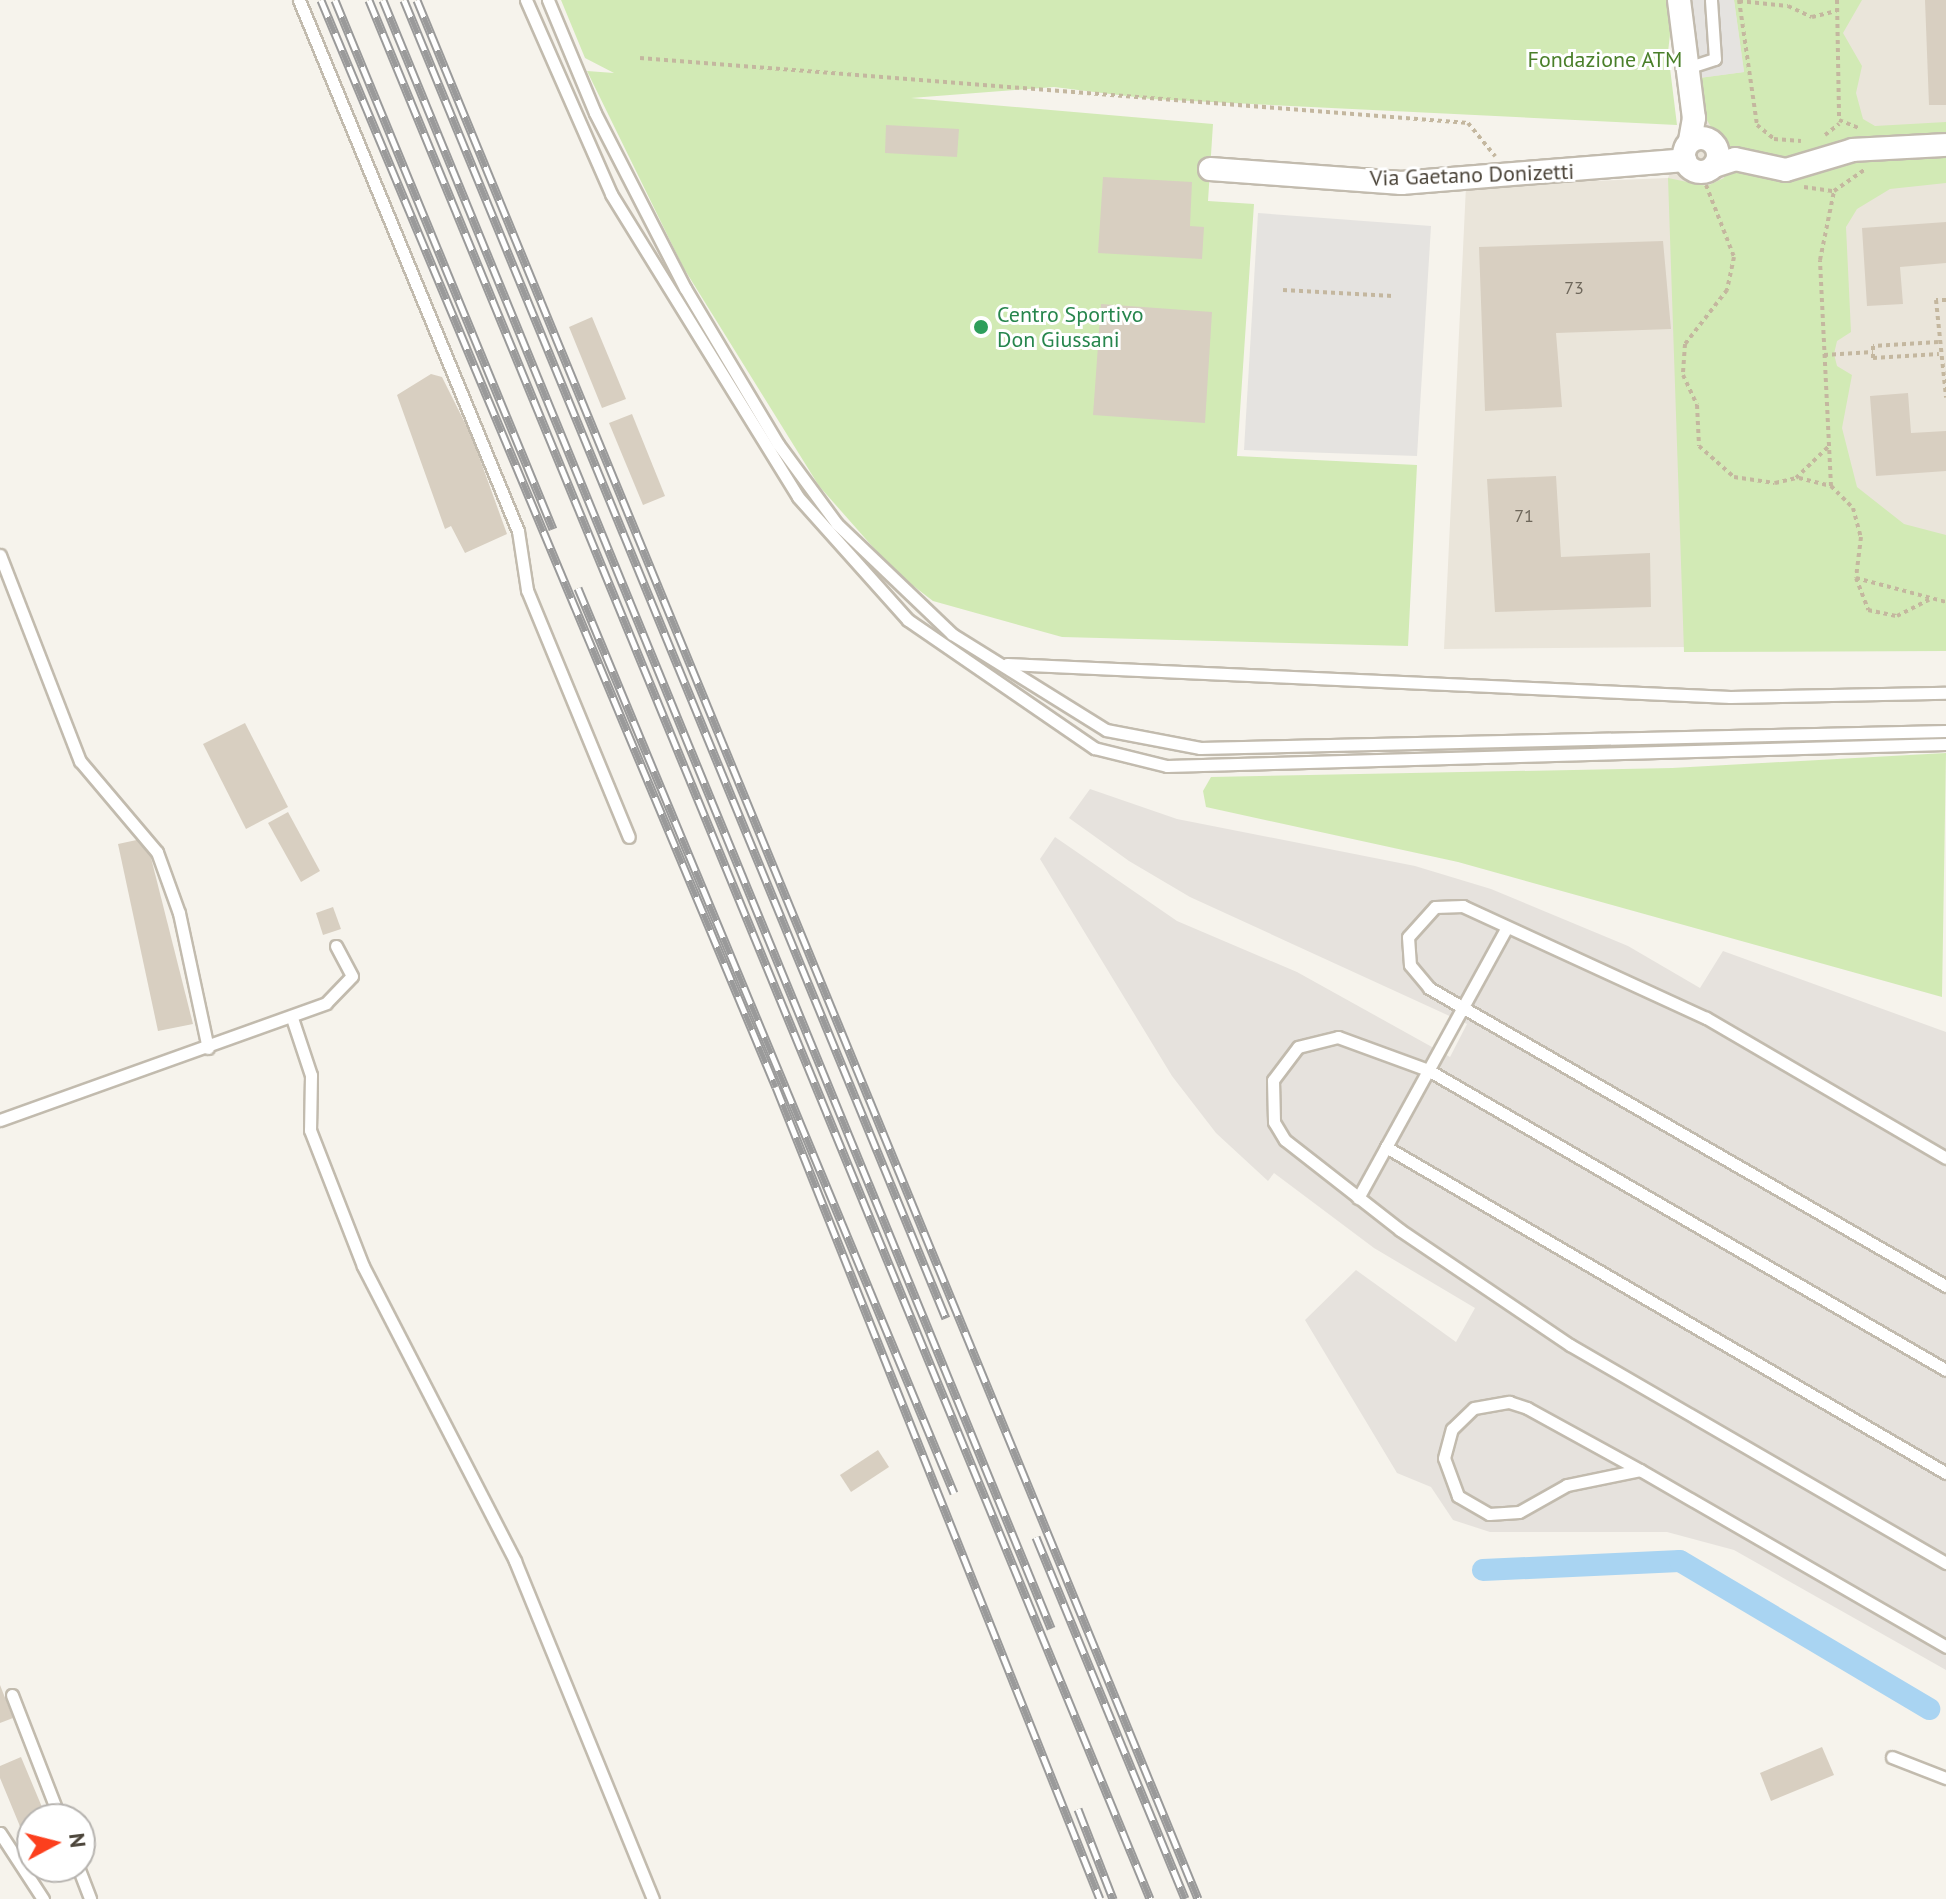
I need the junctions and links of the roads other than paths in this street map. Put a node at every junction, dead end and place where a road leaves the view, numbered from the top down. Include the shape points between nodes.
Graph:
1 (299, 0) edge
2 (526, 0) edge
3 (548, 0) edge
4 (1679, 0) edge
5 (1711, 0) edge
6 (1687, 68) junction
7 (1946, 145) edge
8 (1688, 151) junction
9 (1210, 169) dead end
10 (0, 555) edge
11 (998, 662) junction
12 (1946, 693) edge
13 (1946, 731) edge
14 (1946, 744) edge
15 (629, 837) dead end
16 (1507, 927) junction
17 (336, 946) dead end
18 (1463, 1007) junction
19 (292, 1018) junction
20 (208, 1048) junction
21 (1428, 1070) junction
22 (0, 1120) edge
23 (1386, 1147) junction
24 (1946, 1158) edge
25 (1358, 1198) junction
26 (1946, 1286) edge
27 (1946, 1370) edge
28 (1640, 1470) junction
29 (1946, 1473) edge
30 (1946, 1563) edge
31 (1946, 1647) edge
32 (12, 1695) dead end
33 (1892, 1757) dead end
34 (1946, 1778) edge
35 (54, 1803) edge
36 (0, 1833) edge
37 (43, 1899) edge
38 (653, 1899) edge

1 - 15 lane via 518,531 527,590
2 - 14 lane via 611,194 798,497 908,620 1094,748 1167,766
3 - 11 lane via 634,195 778,444 890,581
4 - 6 street
5 - 6 lane via 1715,59
6 - 8 street
7 - 8 street, Via Gaetano Donizetti via 1853,150 1786,170 1735,159 1709,172 1698,171
8 - 9 street, Via Gaetano Donizetti via 1506,176 1401,183
10 - 20 lane via 80,761 157,852 179,913
11 - 12 lane via 1120,674 1730,697
11 - 13 lane via 1106,730 1163,745
16 - 18 lane
16 - 18 lane via 1449,904 1414,924 1410,965
16 - 24 lane via 1706,1018
17 - 19 lane via 352,976 326,1003
18 - 21 lane
18 - 26 lane
19 - 20 lane
19 - 38 lane via 311,1075 310,1130 357,1251 515,1561
20 - 22 lane
21 - 23 lane
21 - 25 lane via 1338,1037 1317,1038 1283,1062 1273,1080 1274,1122 1285,1140
21 - 27 lane
23 - 25 lane
23 - 29 lane
25 - 30 lane via 1570,1345
28 - 28 lane via 1567,1485 1505,1515 1458,1496 1444,1458 1460,1418 1509,1402
28 - 31 lane
32 - 35 lane
33 - 34 lane
36 - 37 lane

